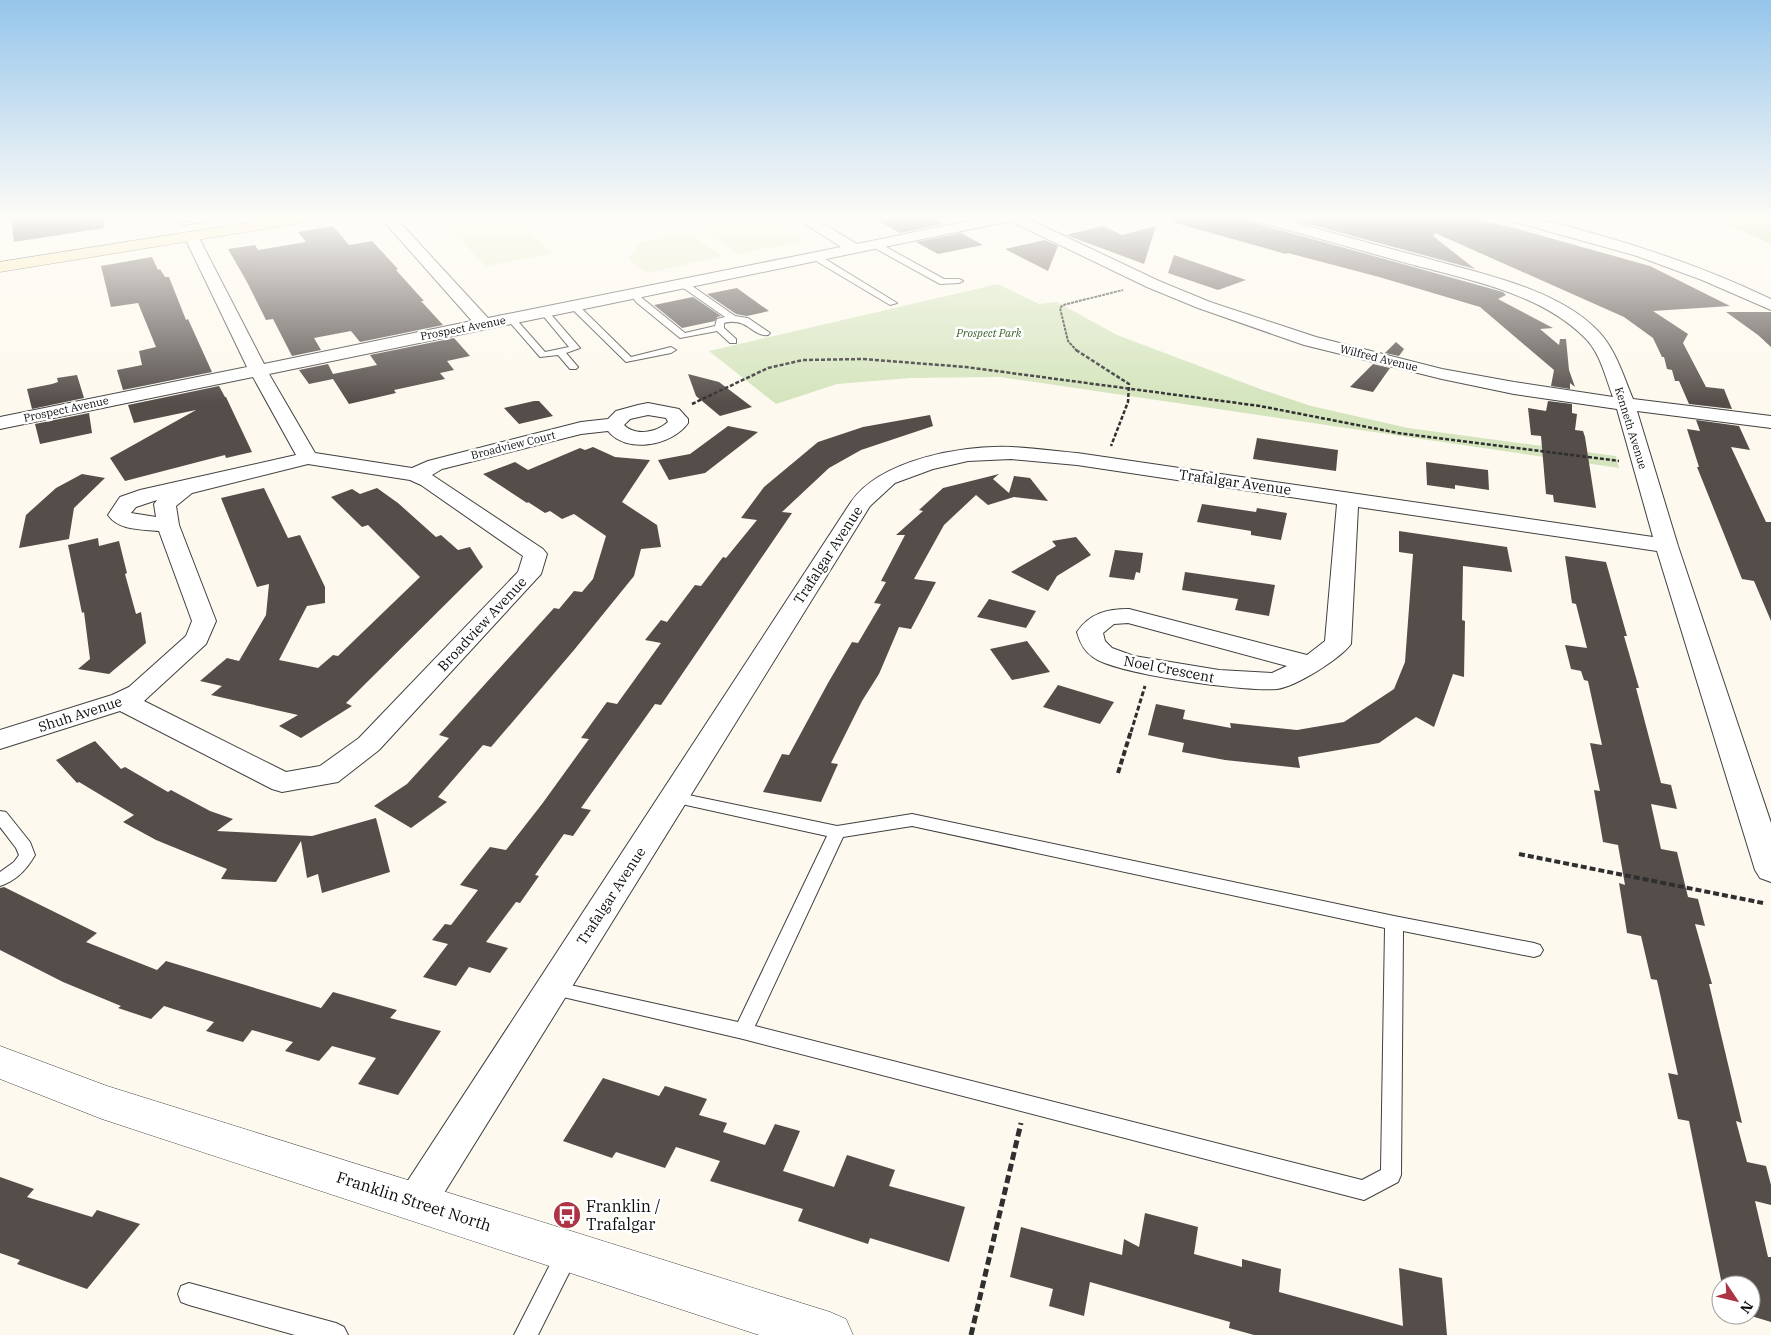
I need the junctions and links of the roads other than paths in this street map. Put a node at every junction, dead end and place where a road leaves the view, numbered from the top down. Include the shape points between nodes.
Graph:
1 (212, 278) edge
2 (443, 278) edge
3 (705, 278) edge
4 (851, 278) edge
5 (936, 278) edge
6 (1141, 278) edge
7 (1481, 278) edge
8 (1713, 278) edge
9 (959, 281) dead end
10 (677, 284) junction
11 (634, 293) junction
12 (893, 303) dead end
13 (1771, 305) edge
14 (574, 306) junction
15 (544, 312) junction
16 (732, 318) junction
17 (511, 319) junction
18 (484, 324) junction
19 (719, 324) junction
20 (765, 333) dead end
21 (733, 341) dead end
22 (671, 350) dead end
23 (560, 351) junction
24 (573, 367) dead end
25 (258, 370) junction
26 (1625, 404) junction
27 (1771, 422) edge
28 (0, 423) edge
29 (615, 424) dead end
30 (308, 458) junction
31 (415, 475) junction
32 (184, 488) junction
33 (1348, 499) junction
34 (168, 525) junction
35 (1667, 546) junction
36 (1311, 664) junction
37 (122, 701) junction
38 (0, 740) edge
39 (674, 797) junction
40 (0, 816) edge
41 (837, 832) junction
42 (1771, 870) edge
43 (0, 880) edge
44 (1394, 923) junction
45 (1534, 950) dead end
46 (552, 988) junction
47 (744, 1031) junction
48 (0, 1062) edge
49 (417, 1201) junction
50 (569, 1250) junction
51 (189, 1294) dead end
52 (336, 1335) edge
53 (526, 1335) edge
54 (830, 1335) edge

1 - 25 street
2 - 18 street
3 - 10 street, Prospect Avenue
4 - 12 lane
5 - 9 lane via 943,282
6 - 26 street, Wilfred Avenue via 1204,305 1310,341 1442,374
7 - 26 street, Kenneth Avenue via 1519,291 1572,318 1590,334 1608,358
8 - 13 street
10 - 11 street, Prospect Avenue
10 - 16 lane
10 - 19 lane
11 - 14 street, Prospect Avenue
11 - 19 lane via 683,336
14 - 15 street, Prospect Avenue
14 - 22 lane via 630,360
15 - 17 street, Prospect Avenue
15 - 23 lane via 575,348
16 - 19 lane
16 - 20 lane via 745,320
17 - 18 street, Prospect Avenue
17 - 23 lane via 543,355
18 - 25 street, Prospect Avenue
19 - 21 lane
23 - 24 lane
25 - 28 street, Prospect Avenue
25 - 30 street
26 - 27 street, Wilfred Avenue
26 - 35 street, Kenneth Avenue
29 - 31 street, Broadview Court via 581,428 453,460
30 - 31 street, Broadview Avenue
30 - 32 street, Shuh Avenue
31 - 37 street, Broadview Avenue via 535,554 529,574 368,744 328,775 282,782
32 - 34 street, Shuh Avenue via 165,504
32 - 34 street, Shuh Avenue via 128,502 119,516 129,521
33 - 35 street, Trafalgar Avenue
33 - 36 street, Noel Crescent via 1338,644
33 - 39 street, Trafalgar Avenue via 1010,452 968,455 927,464 888,479 862,502
34 - 37 street, Shuh Avenue via 204,621 197,638 139,693
35 - 42 street, Kenneth Avenue
36 - 36 street, Noel Crescent via 1129,616 1108,616 1090,632 1093,643 1102,653 1128,663 1218,678 1276,681
37 - 38 street, Shuh Avenue
39 - 41 lane
39 - 46 street, Trafalgar Avenue
40 - 43 lane via 24,846 27,855 20,866
41 - 44 lane via 912,820
41 - 47 lane
44 - 45 lane
44 - 47 lane via 1391,1175 1364,1190
46 - 47 lane
46 - 49 street, Trafalgar Avenue
48 - 49 street, Franklin Street North via 102,1102
49 - 50 street, Franklin Street North
50 - 53 lane
50 - 54 street, Franklin Street North
51 - 52 lane

